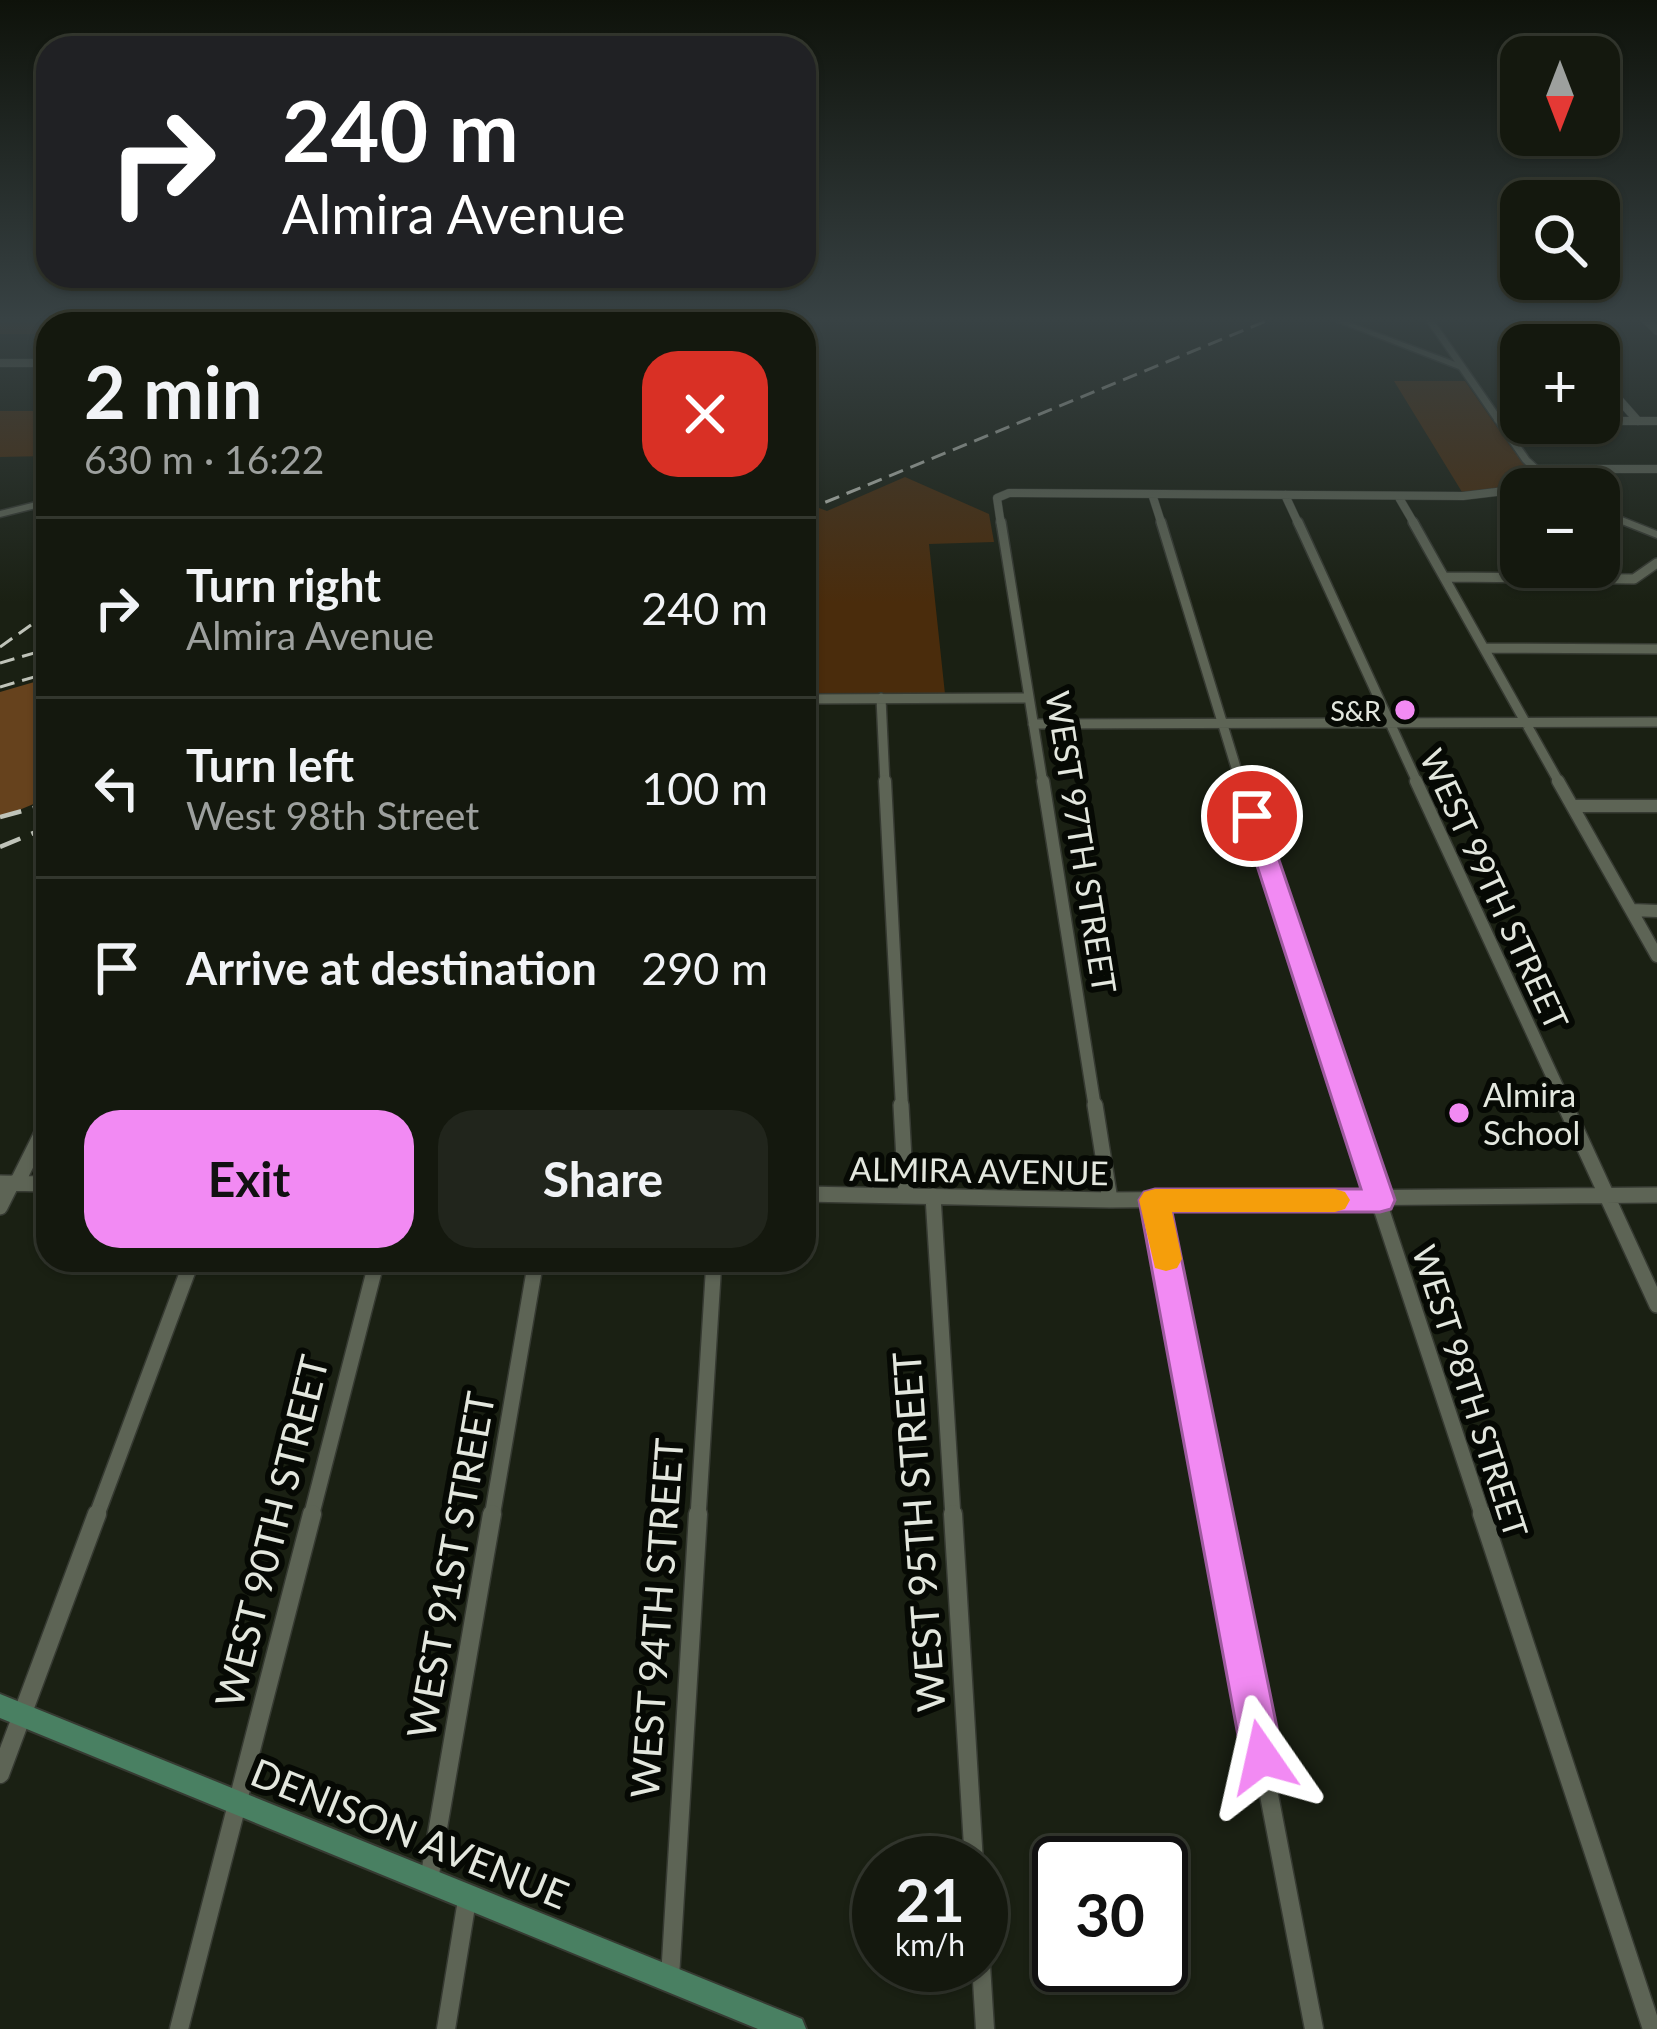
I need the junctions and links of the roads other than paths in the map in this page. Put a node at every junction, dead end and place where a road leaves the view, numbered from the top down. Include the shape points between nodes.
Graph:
1 (1494, 414) edge
2 (1632, 414) edge
3 (1498, 419) joint
4 (1620, 421) edge
5 (1638, 421) junction
6 (1657, 421) edge
7 (1532, 468) edge
8 (1620, 470) edge
9 (1657, 470) edge
10 (1500, 491) edge
11 (1152, 494) junction
12 (1285, 495) junction
13 (1398, 496) junction
14 (36, 505) edge
15 (0, 514) edge
16 (1620, 520) edge
17 (1657, 535) edge
18 (1657, 563) edge
19 (1444, 577) junction
20 (1484, 648) junction
21 (1657, 650) edge
22 (881, 698) junction
23 (1028, 698) junction
24 (816, 699) edge
25 (1525, 721) junction
26 (1222, 722) junction
27 (1388, 722) junction
28 (1657, 722) edge
29 (1033, 724) junction
30 (1574, 806) junction
31 (1657, 806) edge
32 (1632, 910) junction
33 (1657, 911) edge
34 (1657, 956) edge
35 (36, 1141) edge
36 (10, 1183) edge
37 (816, 1194) edge
38 (1657, 1195) edge
39 (906, 1196) junction
40 (933, 1196) junction
41 (1607, 1198) junction
42 (1110, 1200) junction
43 (1155, 1200) junction
44 (1380, 1200) junction
45 (0, 1207) edge
46 (187, 1272) edge
47 (374, 1272) edge
48 (534, 1272) edge
49 (713, 1272) edge
50 (1657, 1305) edge
51 (11, 1710) edge
52 (0, 1774) edge
53 (239, 1804) junction
54 (972, 1836) edge
55 (429, 1882) junction
56 (467, 1900) junction
57 (670, 1980) junction
58 (983, 1992) edge
59 (729, 2016) edge
60 (179, 2029) edge
61 (446, 2029) edge
62 (792, 2029) edge
63 (985, 2029) edge
64 (1315, 2029) edge
65 (1652, 2029) edge

1 - 3 street
2 - 5 street
3 - 7 street
4 - 5 street
5 - 6 street
8 - 9 street
10 - 13 street
11 - 12 street
11 - 23 street, WEST 97TH STREET via 998,498
11 - 26 street, WEST 98TH STREET
12 - 13 street
12 - 27 street, WEST 99TH STREET
13 - 19 street
14 - 15 street
16 - 17 street
18 - 19 street via 1634,579
19 - 20 street
20 - 21 street
20 - 25 street
22 - 23 street
22 - 24 street
22 - 39 street
23 - 29 street, WEST 97TH STREET
25 - 27 street
25 - 28 street
25 - 30 street
26 - 27 street
26 - 29 street
26 - 44 street, WEST 98TH STREET
27 - 41 street, WEST 99TH STREET
29 - 42 street, WEST 97TH STREET
30 - 31 street
30 - 32 street
32 - 33 street
32 - 34 street
35 - 36 street
36 - 45 street
37 - 39 street, ALMIRA AVENUE
38 - 41 street, ALMIRA AVENUE
39 - 40 street, ALMIRA AVENUE
40 - 42 street, ALMIRA AVENUE
40 - 54 street, WEST 95TH STREET
41 - 44 street, ALMIRA AVENUE
41 - 50 street, WEST 99TH STREET
42 - 43 street, ALMIRA AVENUE
43 - 44 street, ALMIRA AVENUE
43 - 64 street
44 - 65 street, WEST 98TH STREET
46 - 51 street
47 - 53 street, WEST 90TH STREET
48 - 55 street, WEST 91ST STREET
49 - 57 street, WEST 94TH STREET
51 - 52 street
51 - 53 main road, DENISON AVENUE
53 - 55 main road, DENISON AVENUE
53 - 60 street, WEST 90TH STREET
55 - 56 main road, DENISON AVENUE
56 - 57 main road, DENISON AVENUE
56 - 61 street
57 - 59 main road, DENISON AVENUE
58 - 63 street
59 - 62 main road, DENISON AVENUE

